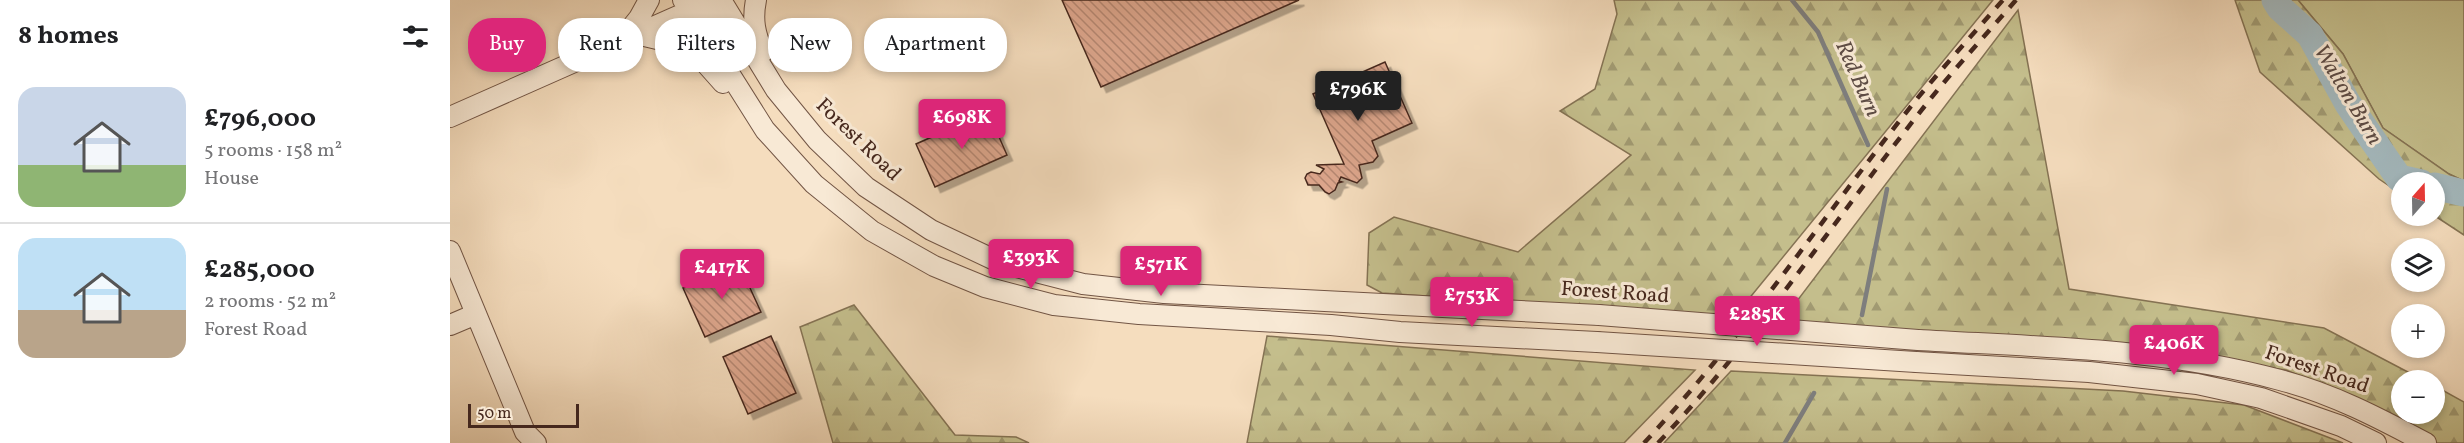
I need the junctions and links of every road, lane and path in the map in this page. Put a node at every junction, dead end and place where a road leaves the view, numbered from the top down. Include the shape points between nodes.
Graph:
1 (649, 0) edge
2 (714, 0) edge
3 (720, 0) edge
4 (756, 0) edge
5 (688, 3) edge
6 (639, 18) edge
7 (697, 18) edge
8 (713, 18) edge
9 (643, 29) edge
10 (643, 39) edge
11 (558, 69) edge
12 (728, 72) edge
13 (787, 103) junction
14 (450, 117) edge
15 (765, 130) junction
16 (450, 251) edge
17 (476, 314) junction
18 (450, 325) edge
19 (536, 443) edge
20 (2376, 443) edge
21 (2426, 443) edge

1 - 6 street
2 - 5 street
3 - 8 street
3 - 13 street, Forest Road
4 - 13 street via 754,31
5 - 7 street
5 - 9 street
10 - 15 street via 691,47
11 - 14 street
12 - 15 street
13 - 21 street, Forest Road, bridge via 817,140 866,187 931,230 1001,263 1083,284 1164,294 1599,315 2187,359 2312,390
15 - 20 street, bridge via 814,184 872,231 933,266 985,287 1054,305 1400,332 2089,372 2197,384 2261,398 2341,426
16 - 17 street
17 - 18 street
17 - 19 street via 525,432

